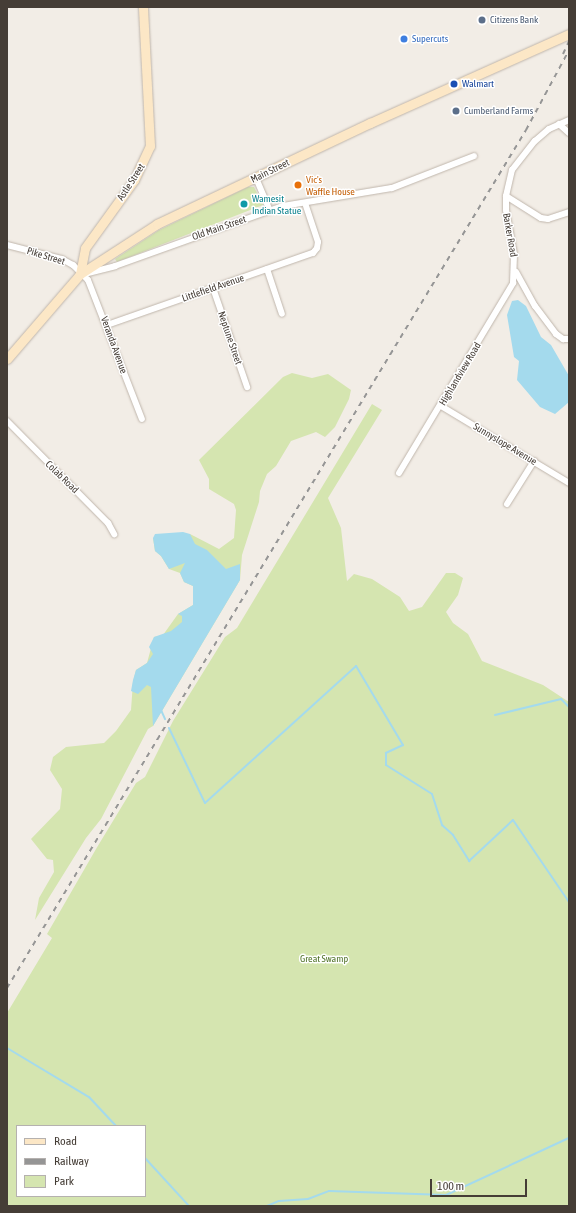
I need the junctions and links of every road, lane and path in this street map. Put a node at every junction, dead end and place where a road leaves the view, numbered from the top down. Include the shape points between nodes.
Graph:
1 (143, 7) edge
2 (569, 34) edge
3 (569, 120) edge
4 (559, 124) junction
5 (569, 133) edge
6 (474, 156) dead end
7 (256, 178) junction
8 (506, 196) junction
9 (305, 203) junction
10 (270, 211) junction
11 (569, 212) edge
12 (7, 245) edge
13 (267, 269) junction
14 (516, 272) junction
15 (80, 274) junction
16 (213, 288) junction
17 (282, 314) dead end
18 (107, 325) junction
19 (569, 339) edge
20 (7, 359) edge
21 (247, 387) dead end
22 (441, 406) junction
23 (142, 419) dead end
24 (7, 421) edge
25 (534, 461) junction
26 (399, 474) dead end
27 (569, 483) edge
28 (507, 504) dead end
29 (114, 534) dead end

1 - 15 main road, Astle Street via 150,146 134,180 85,248
2 - 7 main road, Main Street via 370,122
3 - 4 street
4 - 5 street
4 - 8 street, Barker Road via 535,141 512,170
6 - 9 street, Old Main Street via 392,188
7 - 10 street
7 - 15 main road, Main Street via 157,224
8 - 11 street via 541,218 548,219
8 - 14 street, Barker Road
9 - 10 street, Old Main Street
9 - 13 street, Littlefield Avenue via 317,248 313,253
10 - 15 street, Old Main Street via 115,266
12 - 15 street, Pike Street via 62,259 73,265
13 - 16 street, Littlefield Avenue
13 - 17 street
14 - 19 street via 548,323 563,339
14 - 22 street, Highlandview Road via 508,292
15 - 18 street, Veranda Avenue via 91,286
15 - 20 main road, Main Street
16 - 18 street, Littlefield Avenue
16 - 21 street, Neptune Street
18 - 23 street, Veranda Avenue
22 - 25 street, Sunnyslope Avenue
22 - 26 street, Highlandview Road
24 - 29 street, Colab Road via 108,523
25 - 27 street, Sunnyslope Avenue
25 - 28 street

